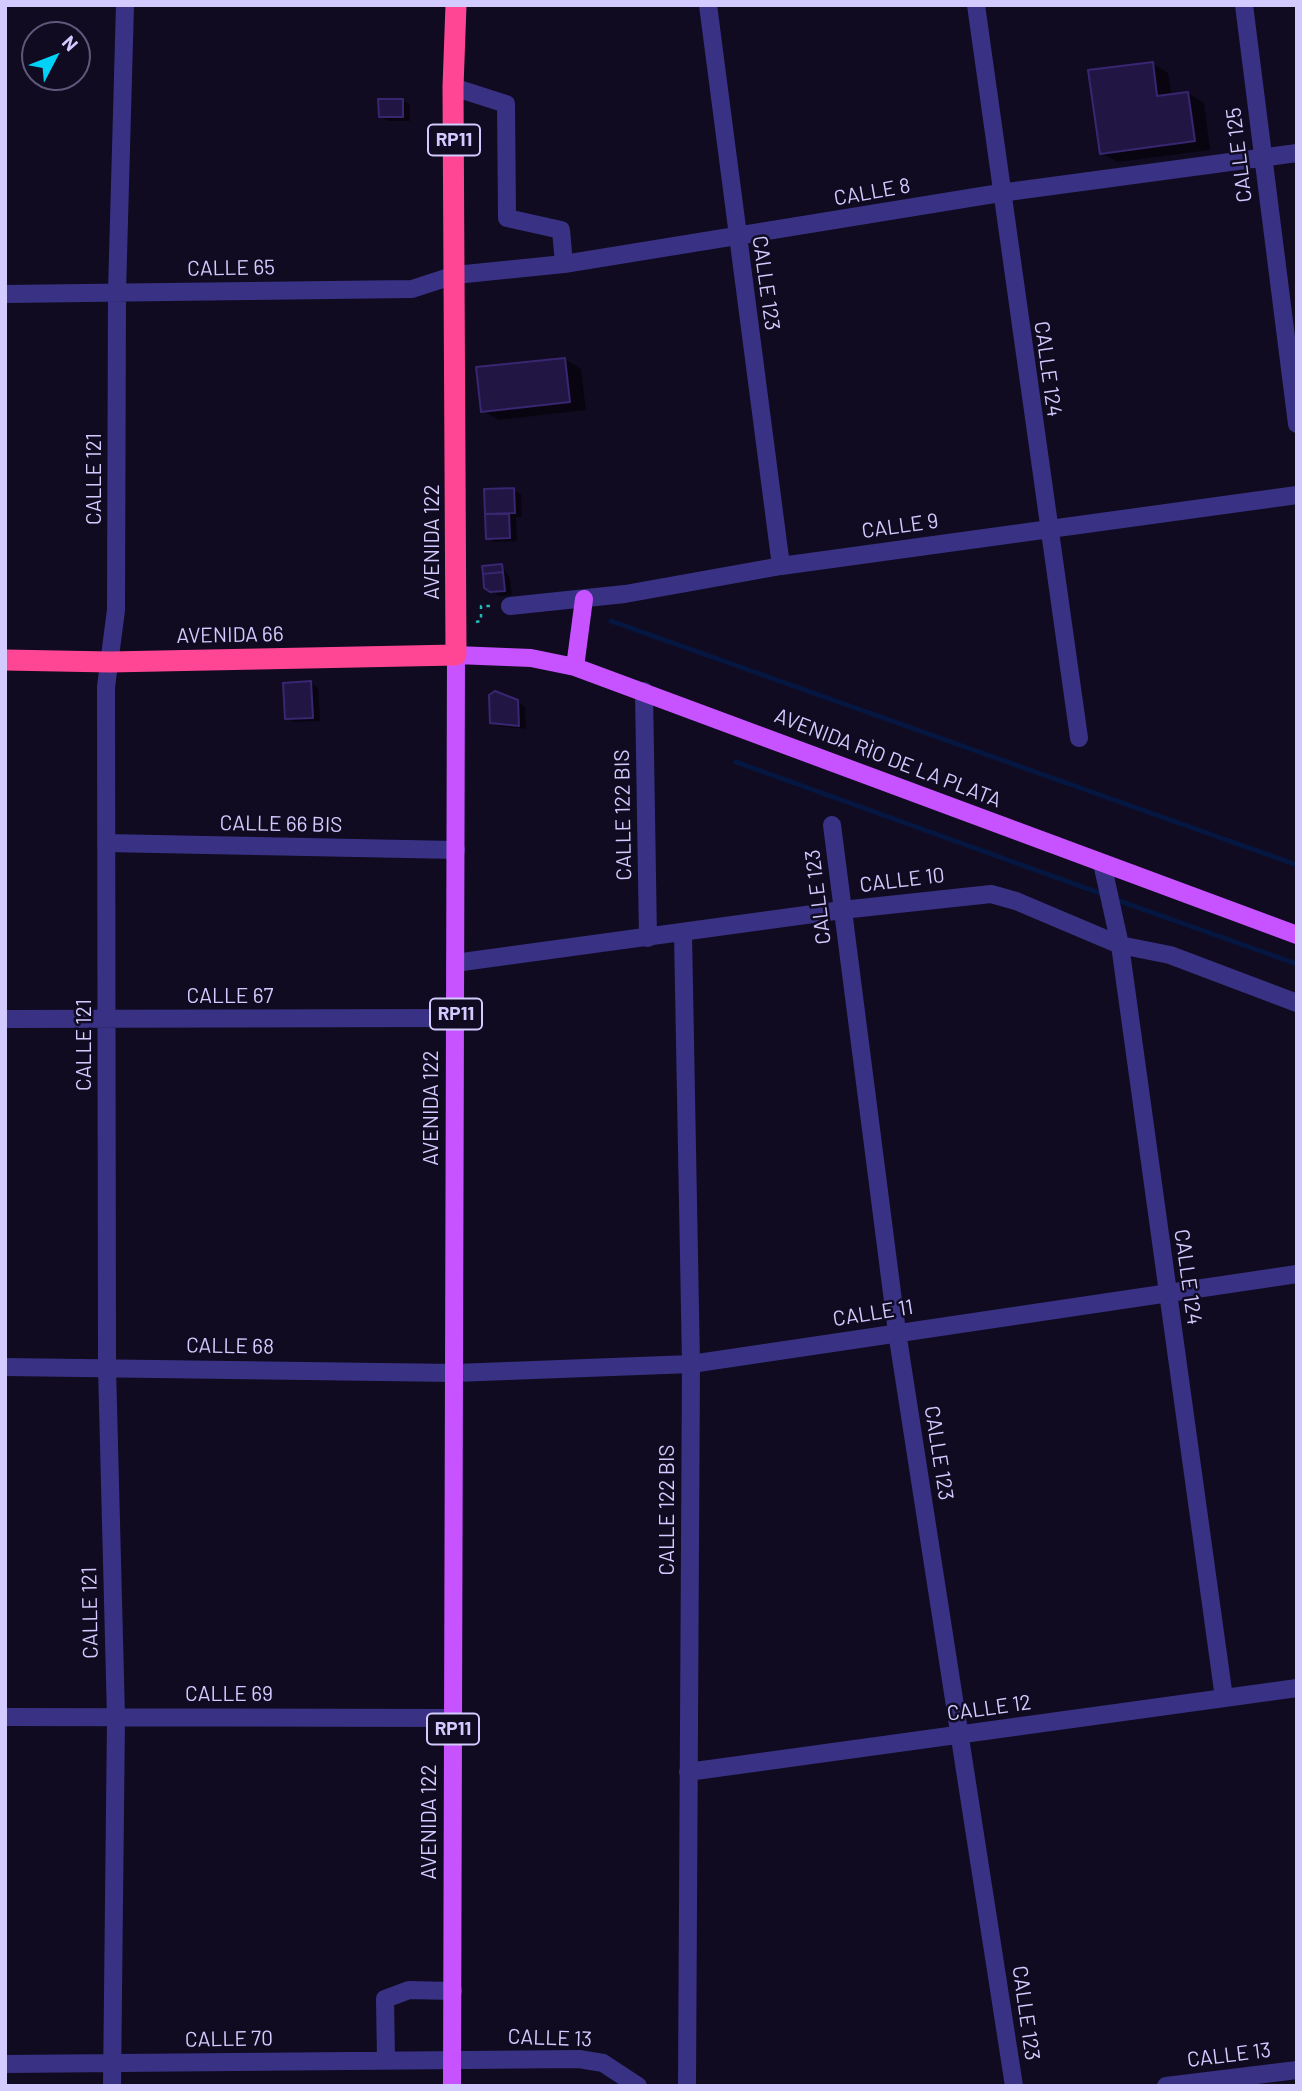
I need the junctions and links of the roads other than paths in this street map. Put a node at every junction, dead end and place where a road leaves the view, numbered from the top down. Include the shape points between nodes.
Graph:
1 (125, 5) edge
2 (456, 5) edge
3 (708, 5) edge
4 (976, 5) edge
5 (1244, 5) edge
6 (453, 87) junction
7 (1297, 153) edge
8 (1261, 158) junction
9 (1000, 193) junction
10 (736, 237) junction
11 (564, 264) junction
12 (455, 275) junction
13 (117, 292) junction
14 (5, 294) edge
15 (1297, 424) edge
16 (1297, 495) edge
17 (1048, 528) junction
18 (781, 566) junction
19 (584, 599) junction
20 (510, 606) road end
21 (456, 655) junction
22 (5, 660) edge
23 (110, 662) junction
24 (575, 667) junction
25 (644, 691) junction
26 (1079, 738) dead end
27 (832, 825) dead end
28 (106, 843) junction
29 (456, 850) junction
30 (1102, 863) junction
31 (842, 910) junction
32 (683, 934) junction
33 (1297, 935) edge
34 (648, 938) junction
35 (1120, 945) junction
36 (455, 963) junction
37 (1297, 1003) edge
38 (456, 1018) junction
39 (5, 1019) edge
40 (107, 1019) junction
41 (1297, 1274) edge
42 (1167, 1292) junction
43 (897, 1332) junction
44 (691, 1364) junction
45 (5, 1367) edge
46 (107, 1367) junction
47 (454, 1373) junction
48 (1297, 1688) edge
49 (1224, 1698) junction
50 (5, 1717) edge
51 (116, 1717) junction
52 (453, 1718) junction
53 (962, 1734) junction
54 (688, 1772) junction
55 (453, 1991) junction
56 (453, 2058) junction
57 (386, 2059) junction
58 (5, 2064) edge
59 (112, 2064) junction
60 (1297, 2070) edge
61 (1232, 2082) edge
62 (112, 2086) edge
63 (452, 2086) edge
64 (638, 2086) edge
65 (687, 2086) edge
66 (1014, 2086) edge
67 (1166, 2086) edge

1 - 13 street, CALLE 121
2 - 6 highway, AVENIDA 122 / RP11
3 - 10 street, CALLE 123
4 - 9 street, CALLE 124
5 - 8 street, CALLE 125
6 - 11 street via 506,104 507,218 561,230
6 - 12 highway, AVENIDA 122 / RP11
7 - 8 street, CALLE 8
8 - 9 street, CALLE 8
8 - 15 street, CALLE 125
9 - 10 street, CALLE 8
9 - 17 street, CALLE 124
10 - 11 street, CALLE 8
10 - 18 street, CALLE 123
11 - 12 street, CALLE 8
12 - 13 street, CALLE 65 via 412,289
12 - 21 highway, AVENIDA 122 / RP11
13 - 14 street, CALLE 65
13 - 23 street, CALLE 121 via 116,610
16 - 17 street, CALLE 9
17 - 18 street, CALLE 9
17 - 26 street, CALLE 124
18 - 19 street, CALLE 9
19 - 20 street, CALLE 9
19 - 24 main road
21 - 23 highway, AVENIDA 66
21 - 24 main road, AVENIDA RÌO DE LA PLATA via 531,658
21 - 29 main road, AVENIDA 122 / RP11
22 - 23 highway, AVENIDA 66
23 - 28 street, CALLE 121
24 - 25 main road, AVENIDA RÌO DE LA PLATA
25 - 30 main road, AVENIDA RÌO DE LA PLATA
25 - 34 street, CALLE 122 BIS
27 - 31 street, CALLE 123
28 - 29 street, CALLE 66 BIS
28 - 40 street, CALLE 121
29 - 36 main road, AVENIDA 122 / RP11
30 - 33 main road, AVENIDA RÌO DE LA PLATA
30 - 35 street, CALLE 124
31 - 32 street, CALLE 10
31 - 35 street, CALLE 10 via 991,894
31 - 43 street, CALLE 123
32 - 34 street, CALLE 10
32 - 44 street, CALLE 122 BIS
34 - 36 street, CALLE 10
35 - 37 street, CALLE 10 via 1170,955
35 - 42 street, CALLE 124
36 - 38 main road, AVENIDA 122 / RP11
38 - 40 street, CALLE 67
38 - 47 main road, AVENIDA 122 / RP11
39 - 40 street, CALLE 67
40 - 46 street, CALLE 121
41 - 42 street, CALLE 11
42 - 43 street, CALLE 11
42 - 49 street, CALLE 124
43 - 44 street, CALLE 11
43 - 53 street, CALLE 123
44 - 47 street, CALLE 11
44 - 54 street, CALLE 122 BIS
45 - 46 street, CALLE 68
46 - 47 street, CALLE 68
46 - 51 street, CALLE 121
47 - 52 main road, AVENIDA 122 / RP11
48 - 49 street, CALLE 12
49 - 53 street, CALLE 12
50 - 51 street, CALLE 69
51 - 52 street, CALLE 69
51 - 59 street, CALLE 121
52 - 55 main road, AVENIDA 122 / RP11
53 - 54 street, CALLE 12
53 - 66 street, CALLE 123
54 - 65 street, CALLE 122 BIS
55 - 56 main road, AVENIDA 122 / RP11
55 - 57 street via 409,1990 385,1999
56 - 57 street, CALLE 70
56 - 63 main road, AVENIDA 122 / RP11
56 - 64 street, CALLE 13 via 579,2059 603,2063
57 - 59 street, CALLE 70
58 - 59 street, CALLE 70
59 - 62 street, CALLE 121
60 - 61 street, CALLE 13
61 - 67 street, CALLE 13

